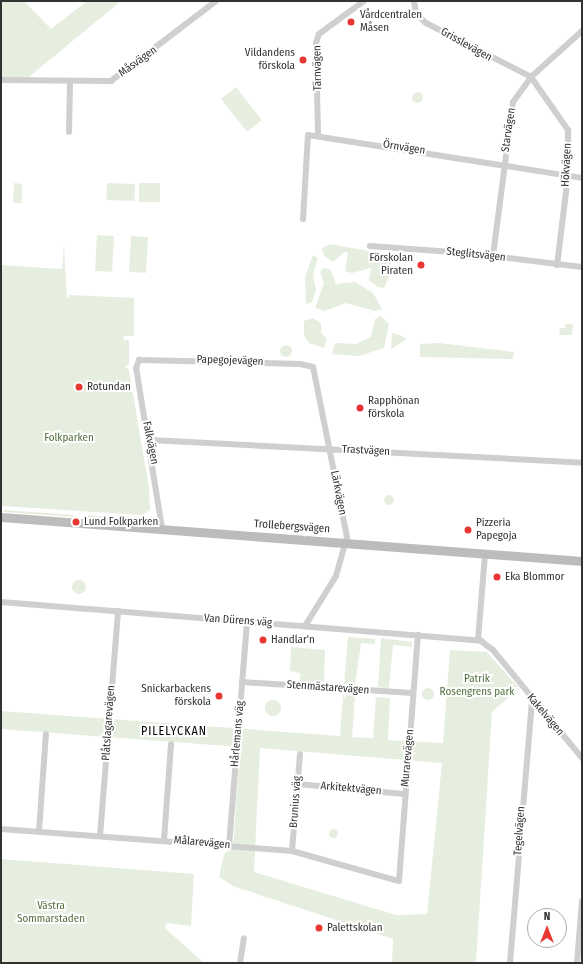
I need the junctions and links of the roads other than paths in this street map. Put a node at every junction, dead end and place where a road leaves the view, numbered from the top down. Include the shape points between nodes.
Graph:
1 (216, 1) edge
2 (364, 1) edge
3 (414, 1) edge
4 (582, 31) edge
5 (531, 78) junction
6 (1, 80) edge
7 (70, 83) junction
8 (69, 132) dead end
9 (318, 134) junction
10 (505, 164) junction
11 (568, 176) junction
12 (582, 178) edge
13 (303, 219) dead end
14 (370, 246) dead end
15 (493, 256) junction
16 (557, 265) junction
17 (582, 268) edge
18 (139, 360) joint
19 (316, 373) joint
20 (150, 440) junction
21 (330, 449) junction
22 (582, 463) edge
23 (1, 517) edge
24 (162, 528) junction
25 (347, 542) junction
26 (484, 554) junction
27 (582, 561) edge
28 (1, 602) edge
29 (118, 611) junction
30 (247, 622) junction
31 (305, 626) junction
32 (418, 635) junction
33 (476, 640) junction
34 (242, 682) junction
35 (413, 693) junction
36 (532, 699) junction
37 (46, 734) dead end
38 (171, 744) dead end
39 (300, 754) dead end
40 (582, 758) edge
41 (298, 784) junction
42 (404, 794) junction
43 (1, 829) edge
44 (39, 831) junction
45 (100, 836) junction
46 (164, 840) junction
47 (229, 846) junction
48 (292, 851) junction
49 (399, 882) joint
50 (582, 901) edge
51 (244, 938) dead end
52 (240, 963) edge
53 (510, 963) edge
54 (577, 963) edge

1 - 7 street, Måsvägen via 111,81
2 - 9 street, Tärnvägen via 319,34 316,43
3 - 5 street, Grisslevägen via 416,14 426,23
4 - 5 street, Starvägen
5 - 10 street, Starvägen via 513,102
5 - 11 street, Hökvägen via 568,130
6 - 7 street, Måsvägen
7 - 8 street
9 - 10 street, Örnvägen
9 - 13 street via 308,135
10 - 11 street, Örnvägen
10 - 15 street, Starvägen
11 - 12 street, Örnvägen
11 - 16 street, Hökvägen
14 - 15 street, Steglitsvägen
15 - 16 street, Steglitsvägen
16 - 17 street, Steglitsvägen
18 - 19 street, Papegojevägen via 300,364 313,367
18 - 20 street, Falkvägen via 136,368
19 - 21 street, Lärkvägen
20 - 21 street, Trastvägen
20 - 24 street, Falkvägen
21 - 22 street, Trastvägen
21 - 25 street, Lärkvägen
23 - 24 street, Trollebergsvägen
24 - 25 street, Trollebergsvägen
25 - 26 street, Trollebergsvägen
25 - 31 street via 336,576
26 - 27 street, Trollebergsvägen
26 - 33 street
28 - 29 street, Van Dürens väg
29 - 30 street, Van Dürens väg
29 - 45 street, Plåtslagarevägen
30 - 31 street, Van Dürens väg
30 - 34 street, Hårlemans väg
31 - 32 street, Van Dürens väg
32 - 33 street, Van Dürens väg
32 - 35 street, Murarevägen
33 - 36 street, Kakelvägen via 493,650
34 - 35 street, Stenmästarevägen
34 - 47 street, Hårlemans väg
35 - 42 street, Murarevägen
36 - 40 street, Kakelvägen
36 - 53 street, Tegelvägen
37 - 44 street
38 - 46 street
39 - 41 street, Brunius väg
41 - 42 street, Arkitektvägen
41 - 48 street, Brunius väg
42 - 49 street, Murarevägen
43 - 44 street, Målarevägen
44 - 45 street, Målarevägen
45 - 46 street, Målarevägen
46 - 47 street, Målarevägen
47 - 48 street, Målarevägen
48 - 49 street, Målarevägen
50 - 54 street
51 - 52 street

